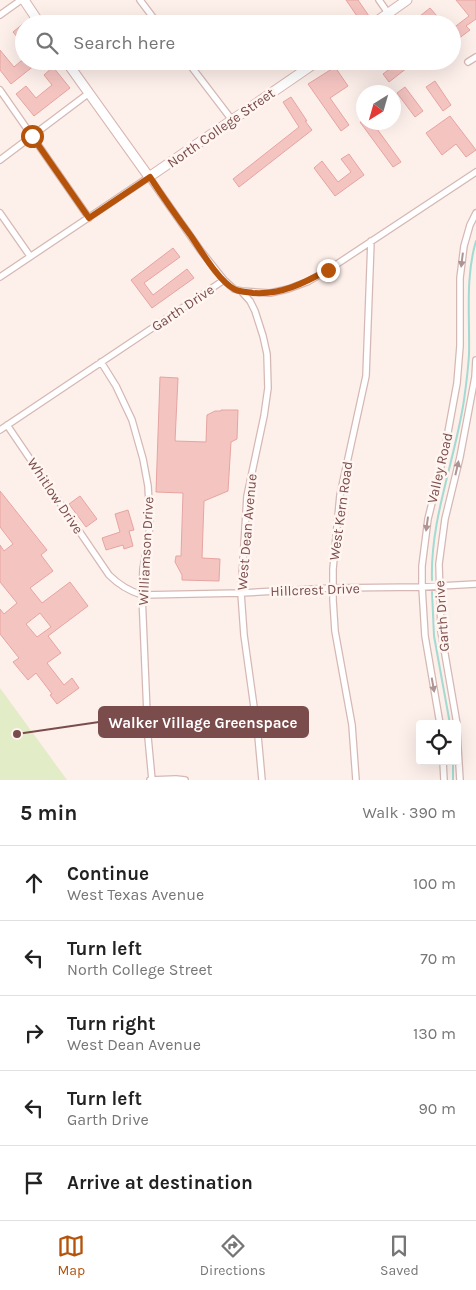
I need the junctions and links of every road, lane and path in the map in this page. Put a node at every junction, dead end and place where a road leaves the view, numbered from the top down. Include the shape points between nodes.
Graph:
1 (22, 0) edge
2 (140, 0) edge
3 (379, 0) edge
4 (407, 0) edge
5 (388, 13) junction
6 (0, 15) edge
7 (33, 15) edge
8 (151, 15) edge
9 (385, 15) edge
10 (476, 57) edge
11 (468, 62) dead end
12 (72, 70) edge
13 (194, 70) edge
14 (305, 70) edge
15 (0, 90) edge
16 (89, 93) junction
17 (232, 120) junction
18 (32, 136) junction
19 (0, 160) edge
20 (476, 172) edge
21 (150, 177) junction
22 (0, 213) edge
23 (476, 213) edge
24 (89, 218) junction
25 (372, 241) junction
26 (30, 256) junction
27 (0, 276) edge
28 (224, 280) junction
29 (241, 291) junction
30 (476, 360) edge
31 (101, 362) junction
32 (475, 377) edge
33 (7, 425) junction
34 (0, 430) edge
35 (104, 567) joint
36 (476, 584) edge
37 (439, 586) junction
38 (422, 587) junction
39 (332, 588) junction
40 (241, 593) junction
41 (142, 595) junction
42 (439, 720) edge
43 (456, 720) edge
44 (443, 765) edge
45 (459, 765) edge
46 (151, 780) edge
47 (184, 780) edge
48 (262, 780) edge
49 (356, 780) edge
50 (444, 780) edge
51 (460, 780) edge

1 - 6 street
1 - 7 street
2 - 8 street
3 - 5 street
4 - 5 street
5 - 9 street
10 - 11 street
12 - 16 street
13 - 17 street
14 - 17 street, North College Street
15 - 18 street
16 - 18 street
16 - 21 street
17 - 21 street, North College Street
18 - 19 street
18 - 24 street
20 - 25 street, Garth Drive
21 - 24 street, North College Street
21 - 28 street
22 - 26 street
23 -> 38 street, Valley Road via 464,246 457,383 428,519
24 - 26 street, North College Street
25 - 29 street, Garth Drive via 328,270 288,290 270,293
25 - 39 street, West Kern Road via 366,376 340,495
26 - 27 street, North College Street
28 - 29 street, Garth Drive
28 - 31 street, Garth Drive
29 - 40 street, West Dean Avenue via 250,301 263,336 268,388 247,496
30 - 32 street, Garth Drive
31 - 33 street, Garth Drive
31 - 41 street, Williamson Drive via 132,420 145,468 150,520
37 -> 32 street, Garth Drive via 446,519
33 - 34 street, Garth Drive
33 - 35 street, Whitlow Drive
35 - 41 street, Hillcrest Drive via 130,592
36 - 37 street, Hillcrest Drive
37 - 38 street, Hillcrest Drive
37 - 43 street, Garth Drive via 441,631
38 - 39 street, Hillcrest Drive
38 -> 42 street, Valley Road via 425,636
39 - 40 street, Hillcrest Drive
39 - 49 street, West Kern Road via 335,631 352,725
40 - 41 street, Hillcrest Drive
40 - 48 street, West Dean Avenue
41 - 46 street, Williamson Drive
44 - 50 street
45 - 51 street
46 - 47 street

